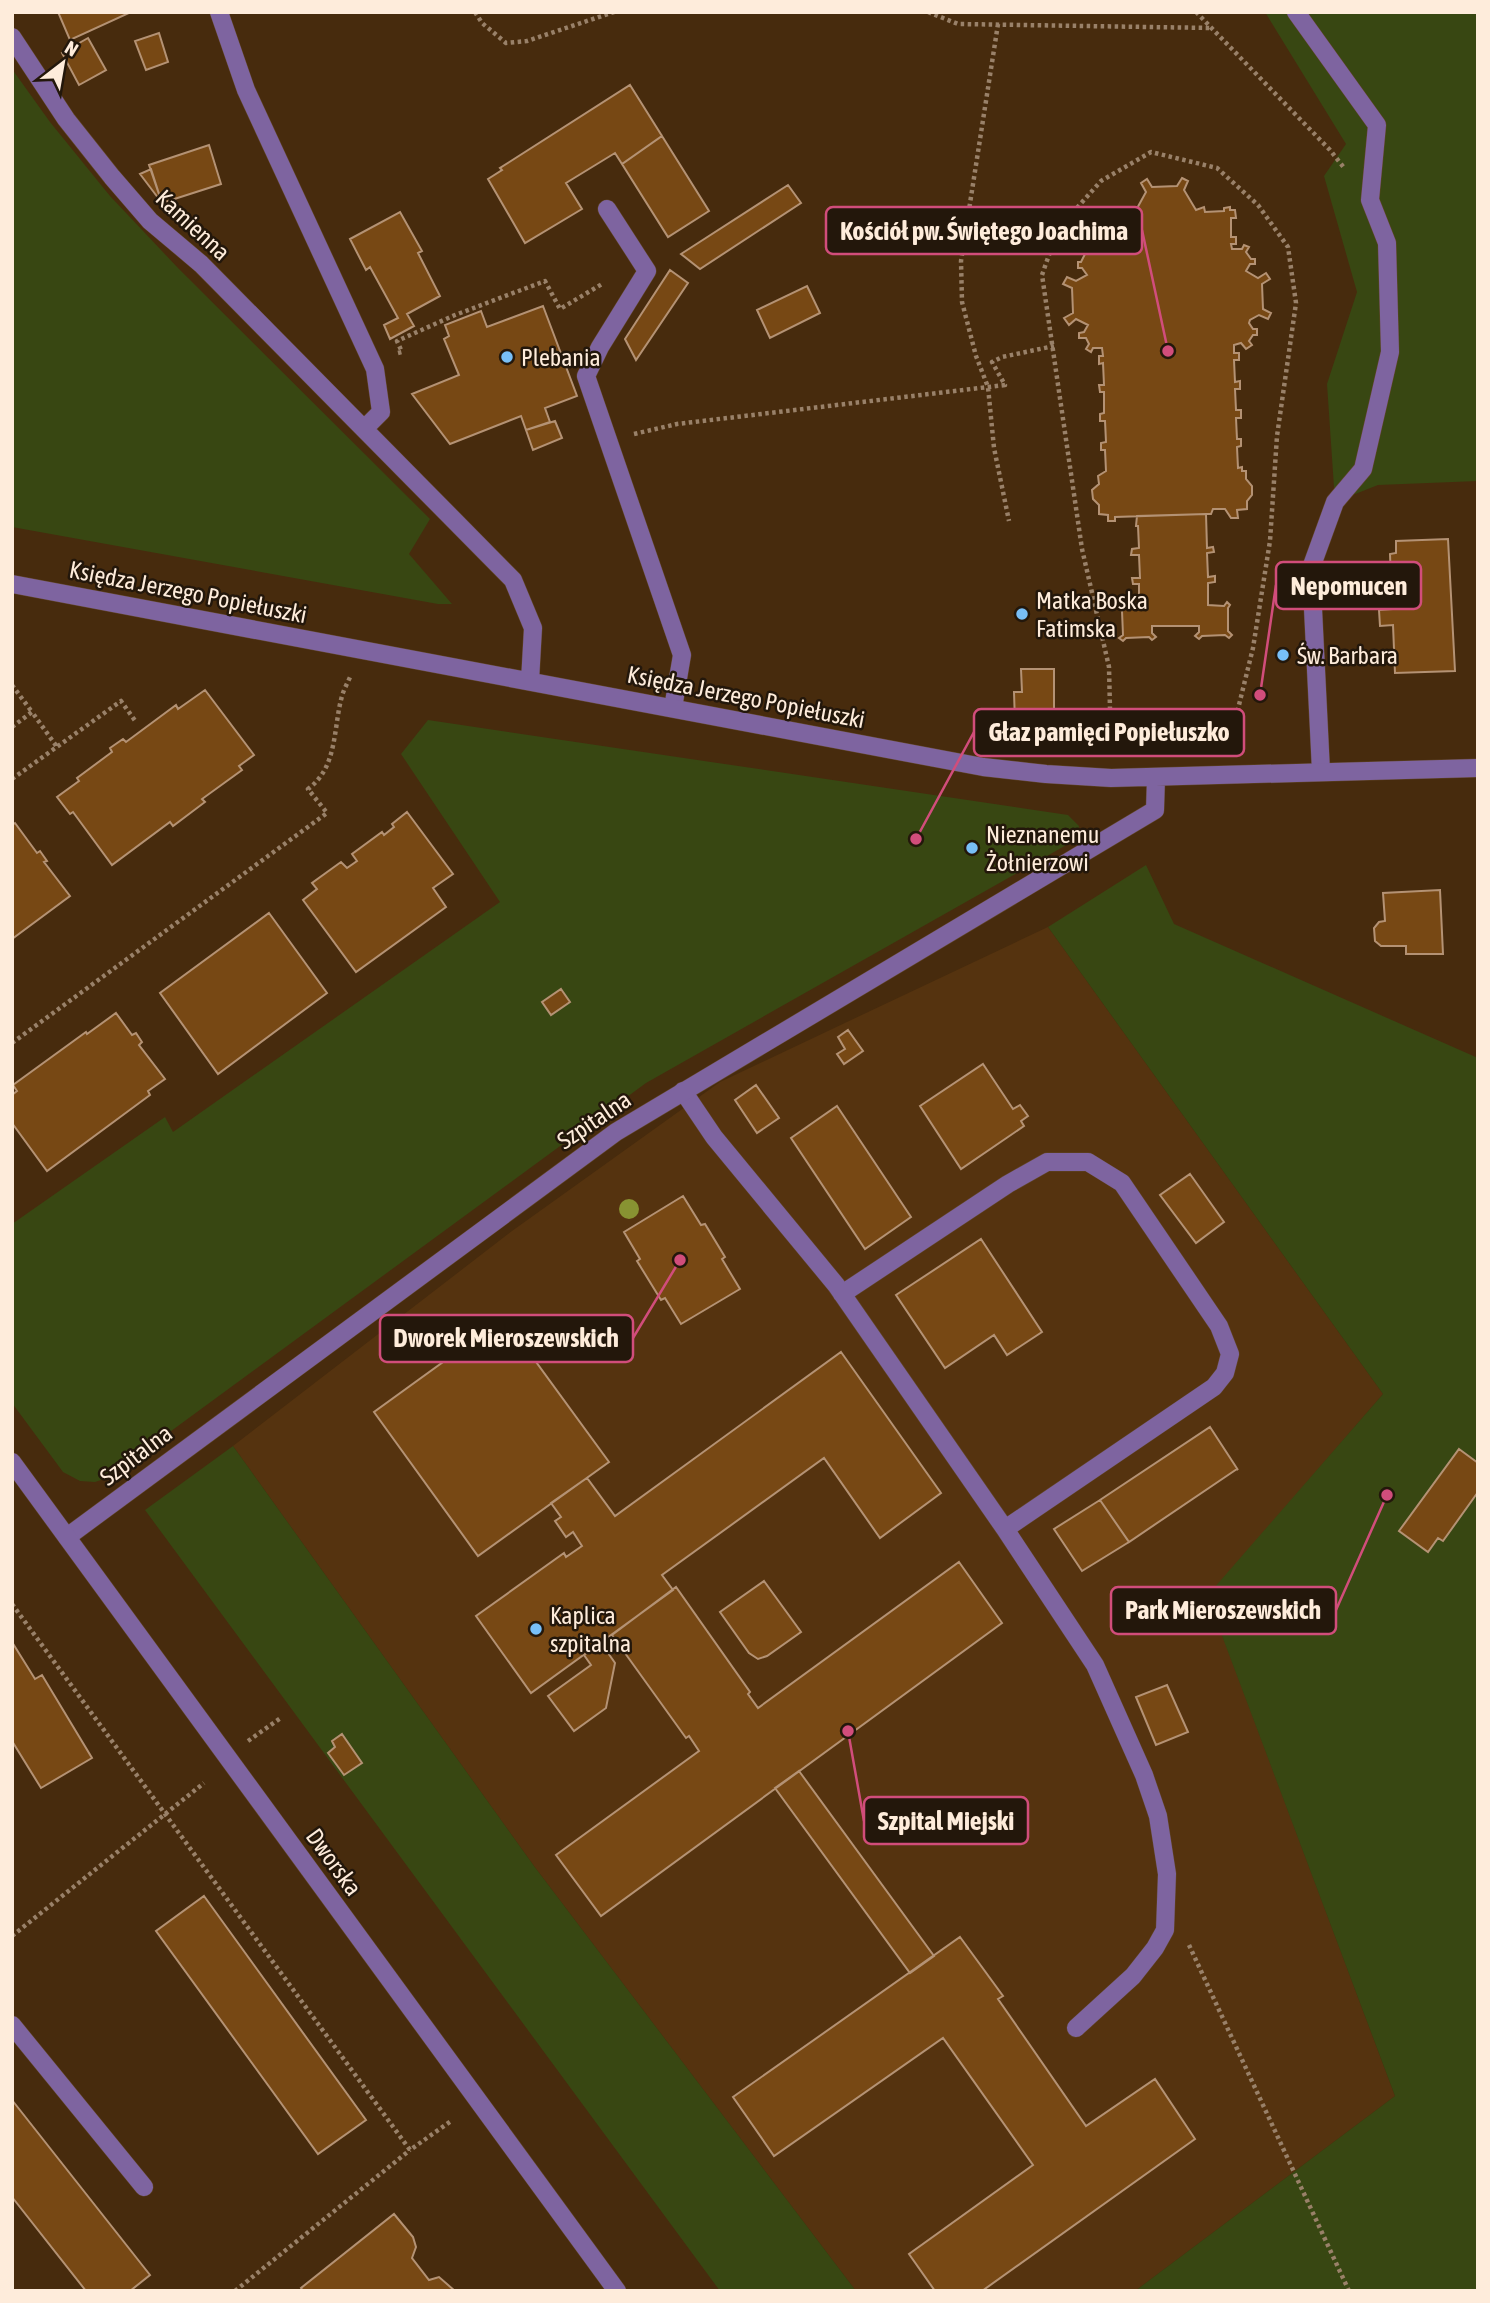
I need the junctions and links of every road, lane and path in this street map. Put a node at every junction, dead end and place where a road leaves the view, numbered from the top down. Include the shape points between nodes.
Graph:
1 (219, 12) edge
2 (475, 12) edge
3 (614, 12) edge
4 (928, 12) edge
5 (1196, 12) edge
6 (1296, 12) edge
7 (998, 24) junction
8 (1212, 28) junction
9 (12, 37) edge
10 (1370, 200) junction
11 (607, 209) dead end
12 (635, 254) junction
13 (1054, 346) junction
14 (388, 357) dead end
15 (988, 387) junction
16 (365, 428) junction
17 (608, 439) junction
18 (1009, 521) dead end
19 (12, 584) edge
20 (351, 674) dead end
21 (530, 681) junction
22 (12, 685) edge
23 (673, 708) junction
24 (32, 712) junction
25 (136, 722) dead end
26 (12, 727) edge
27 (1111, 740) dead end
28 (57, 747) junction
29 (1478, 768) edge
30 (1321, 771) junction
31 (1240, 775) junction
32 (1156, 778) junction
33 (12, 779) edge
34 (12, 1043) edge
35 (683, 1091) junction
36 (842, 1294) junction
37 (12, 1462) edge
38 (1005, 1529) junction
39 (66, 1538) junction
40 (12, 1604) edge
41 (204, 1783) dead end
42 (165, 1814) junction
43 (1165, 1930) junction
44 (12, 1936) edge
45 (12, 2025) edge
46 (1076, 2028) dead end
47 (451, 2121) dead end
48 (410, 2151) junction
49 (144, 2187) dead end
50 (234, 2291) edge
51 (617, 2291) edge
52 (1349, 2291) edge

1 - 16 street via 246,90 374,369 381,412
2 - 3 path via 506,43 527,41
4 - 7 path via 958,24
5 - 8 path
6 - 10 street via 1377,125
7 - 8 path
7 - 15 path via 961,261 962,302
8 - 10 path via 1330,150
9 - 16 street, Kamienna via 66,119 150,221 201,264
10 - 30 street via 1387,243 1390,352 1363,469 1335,502 1311,568
11 - 12 street
12 - 14 path via 610,272 601,287 560,309 545,281 397,341 402,352
12 - 17 street via 647,271 586,376
13 - 15 path via 992,362 1005,385
13 - 27 path via 1082,549 1109,667
13 - 31 path via 1042,275 1058,229 1101,181 1151,152 1217,168 1258,205 1288,247 1296,303 1277,436 1270,541 1237,713
15 - 17 path via 677,424
15 - 18 path via 994,448
16 - 21 street, Kamienna via 513,580 533,628
17 - 23 street via 682,655
19 - 21 street, Księdza Jerzego Popiełuszki
20 - 34 path via 342,694 328,764 320,780 308,789 327,813
21 - 23 street, Księdza Jerzego Popiełuszki
22 - 24 path
23 - 32 street, Księdza Jerzego Popiełuszki via 983,766 1059,775
24 - 26 path
24 - 28 path
25 - 28 path via 121,701
28 - 33 path
29 - 30 street, Księdza Jerzego Popiełuszki
30 - 31 street, Księdza Jerzego Popiełuszki
31 - 32 street, Księdza Jerzego Popiełuszki
32 - 35 street, Szpitalna via 1155,810
35 - 36 street via 714,1137
35 - 39 street, Szpitalna via 616,1132
36 - 38 street
36 - 38 street via 1047,1163 1088,1162 1122,1183 1219,1326 1230,1354 1225,1373 1214,1387
37 - 39 street, Dworska
38 - 43 street via 1095,1665 1144,1774 1158,1815 1167,1874
39 - 51 street, Dworska
40 - 42 path
41 - 42 path
42 - 44 path
42 - 48 path
43 - 46 street via 1133,1976
43 - 52 path via 1188,1942
45 - 49 street
47 - 48 path
48 - 50 path

